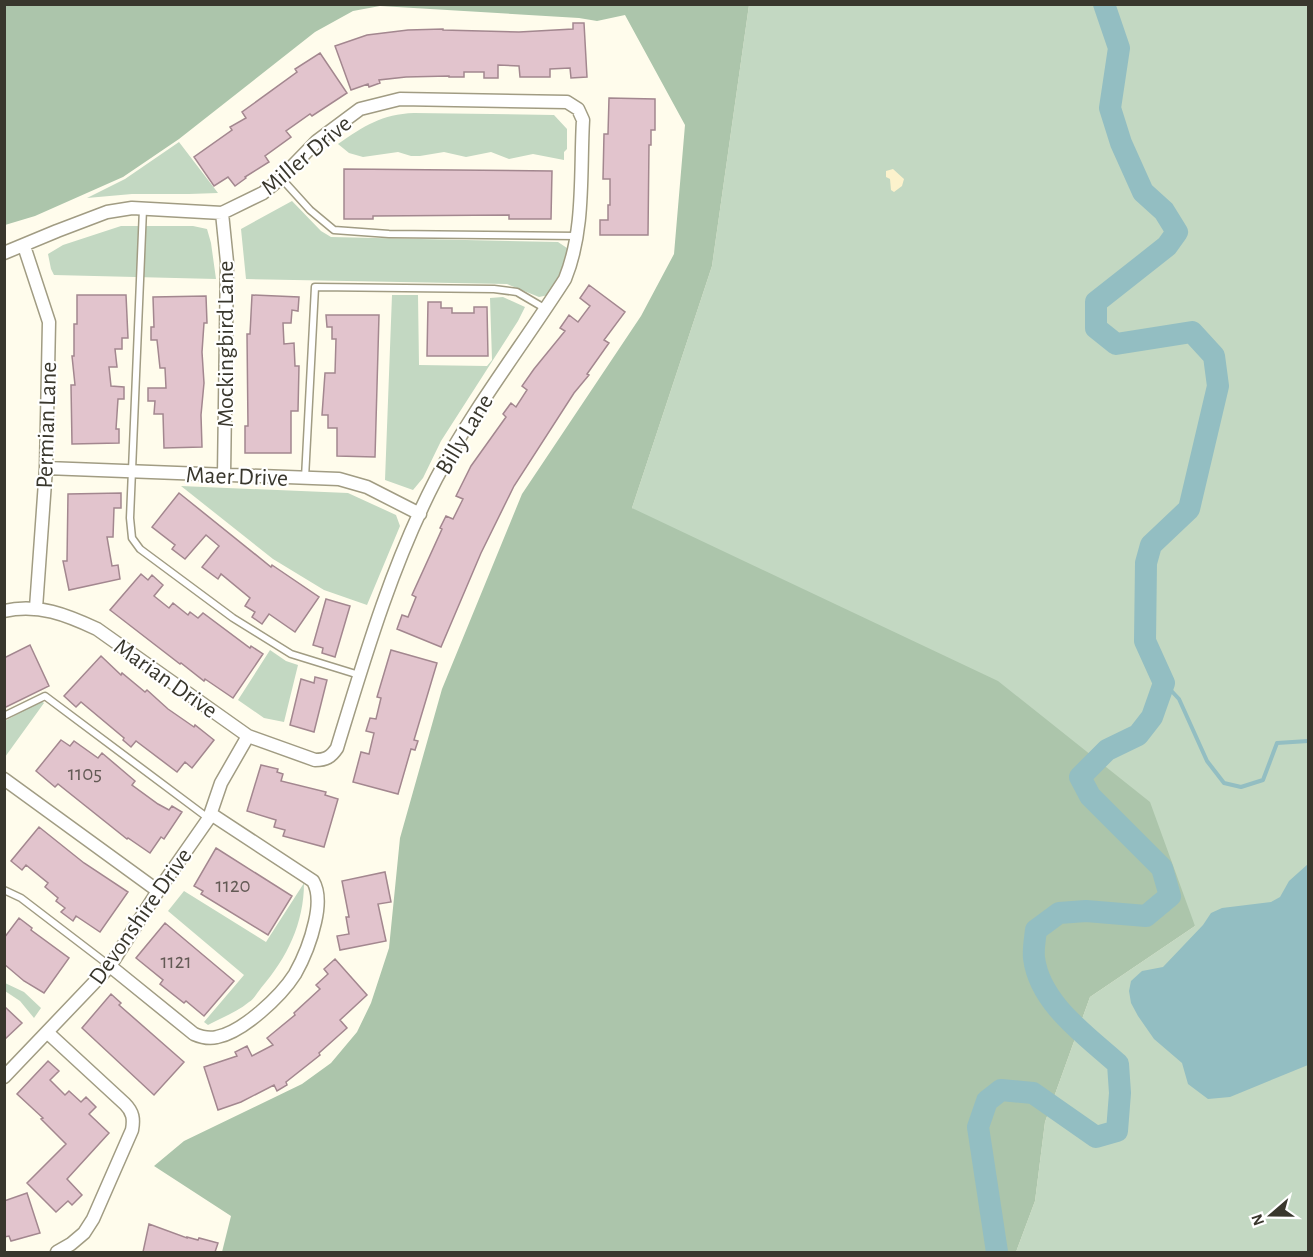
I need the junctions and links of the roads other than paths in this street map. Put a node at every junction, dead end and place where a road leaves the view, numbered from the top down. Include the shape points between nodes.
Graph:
1 (578, 109) joint
2 (281, 178) junction
3 (143, 209) junction
4 (222, 213) junction
5 (578, 236) junction
6 (24, 246) junction
7 (4, 253) edge
8 (546, 309) junction
9 (46, 468) junction
10 (134, 472) junction
11 (224, 475) junction
12 (305, 479) junction
13 (420, 514) junction
14 (36, 608) junction
15 (4, 611) edge
16 (359, 675) junction
17 (4, 716) edge
18 (248, 736) junction
19 (324, 760) joint
20 (4, 779) edge
21 (210, 816) junction
22 (4, 890) edge
23 (158, 891) junction
24 (110, 966) junction
25 (48, 1033) junction
26 (4, 1077) edge
27 (57, 1252) edge

1 - 2 street, Miller Drive via 567,102 400,99 360,109 317,141
1 - 5 street, Billy Lane via 583,120
2 - 4 street, Miller Drive via 263,193
2 - 5 lane via 334,230
3 - 4 street, Miller Drive
3 - 6 street, Miller Drive via 107,212
3 - 10 lane
4 - 11 street, Mockingbird Lane via 227,262
5 - 8 street, Billy Lane via 565,279
6 - 7 street, Miller Drive
6 - 9 street, Permian Lane via 50,322
8 - 12 lane via 517,292 494,289 315,287
8 - 13 street, Billy Lane via 465,429
9 - 10 street, Maer Drive
9 - 14 street, Permian Lane
10 - 11 street, Maer Drive
10 - 16 lane via 130,518 132,538 140,549 233,618 291,654
11 - 12 street, Maer Drive
12 - 13 street, Maer Drive via 339,479 367,487
13 - 16 street, Billy Lane
14 - 15 street, Marian Drive
14 - 18 street, Marian Drive via 97,629
16 - 19 street, Billy Lane via 337,748
17 - 21 lane via 45,696
18 - 19 street, Marian Drive
18 - 21 street, Devonshire Drive via 220,783
20 - 23 street
21 - 23 street, Devonshire Drive
21 - 24 street via 313,881 317,889 311,940 290,980 264,1010 240,1026 217,1037 202,1037
22 - 24 lane via 21,898
23 - 24 street, Devonshire Drive
24 - 25 street, Devonshire Drive
25 - 26 street, Devonshire Drive
25 - 27 street via 125,1104 134,1119 93,1219 84,1233

